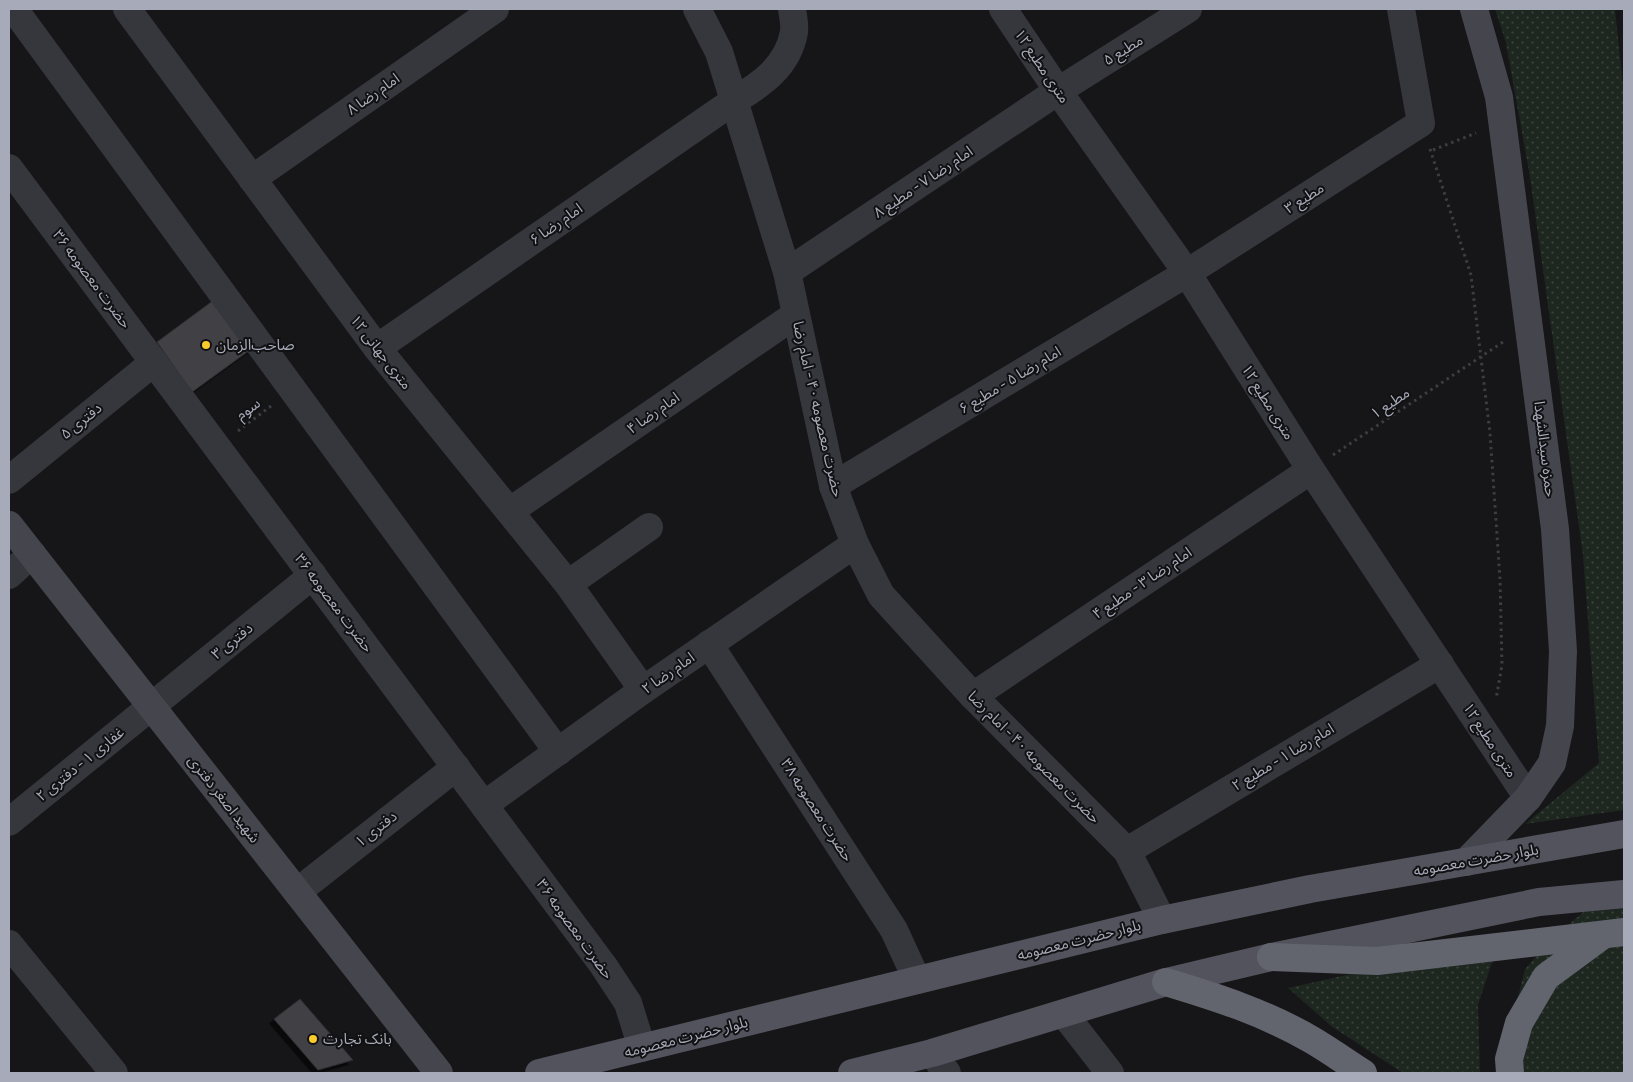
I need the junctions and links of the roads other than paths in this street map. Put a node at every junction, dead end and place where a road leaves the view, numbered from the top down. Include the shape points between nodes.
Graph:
1 (14, 9) edge
2 (128, 9) edge
3 (495, 9) edge
4 (697, 9) edge
5 (792, 9) edge
6 (1003, 9) edge
7 (1188, 9) edge
8 (1400, 9) edge
9 (1474, 9) edge
10 (1058, 91) junction
11 (735, 100) junction
12 (252, 179) junction
13 (12, 180) edge
14 (787, 272) junction
15 (1187, 273) junction
16 (795, 315) junction
17 (377, 348) junction
18 (154, 362) junction
19 (1311, 470) junction
20 (9, 480) edge
21 (833, 486) junction
22 (510, 511) junction
23 (9, 525) edge
24 (649, 527) dead end
25 (855, 544) junction
26 (32, 554) junction
27 (9, 575) edge
28 (313, 575) junction
29 (568, 584) junction
30 (710, 644) junction
31 (1440, 664) junction
32 (643, 690) junction
33 (973, 696) junction
34 (152, 707) junction
35 (558, 752) junction
36 (456, 767) junction
37 (1528, 798) junction
38 (484, 804) junction
39 (9, 822) edge
40 (1624, 834) edge
41 (1127, 850) junction
42 (1466, 862) junction
43 (296, 892) junction
44 (1624, 894) edge
45 (1162, 920) junction
46 (1615, 932) edge
47 (9, 944) edge
48 (1270, 957) junction
49 (916, 980) junction
50 (1166, 982) junction
51 (1064, 1014) junction
52 (642, 1048) junction
53 (940, 1063) edge
54 (114, 1073) edge
55 (439, 1073) edge
56 (539, 1073) edge
57 (852, 1073) edge
58 (1110, 1073) edge
59 (1363, 1073) edge
60 (1510, 1073) edge

1 - 35 street
2 - 12 street, ۱۲ متری جهانی
3 - 12 street, امام رضا ۸
4 - 11 street, حضرت معصومه ۴۰ - امام رضا via 719,52
5 - 11 street, امام رضا ۶ via 794,32 784,60 765,82
6 - 10 street, ۱۲ متری مطیع
7 - 10 street, مطیع ۵
8 - 15 street, مطیع ۳ via 1421,123
9 - 37 main road, حمزه سیدالشهدا via 1499,97 1555,529 1563,651 1560,726 1552,763
10 - 14 street, امام رضا ۷ - مطیع ۸
10 - 15 street, ۱۲ متری مطیع
11 - 14 street, حضرت معصومه ۴۰ - امام رضا
11 - 17 street, امام رضا ۶
12 - 17 street, ۱۲ متری جهانی
13 - 18 street, حضرت معصومه ۳۶
14 - 16 street, حضرت معصومه ۴۰ - امام رضا
15 - 19 street, ۱۲ متری مطیع
15 - 21 street, امام رضا ۵ - مطیع ۶
16 - 21 street, حضرت معصومه ۴۰ - امام رضا
16 - 22 street, امام رضا ۴
17 - 22 street, ۱۲ متری جهانی
18 - 20 street, دفتری ۵
18 - 28 street, حضرت معصومه ۳۶
19 - 31 street, ۱۲ متری مطیع
19 - 33 street, امام رضا ۳ - مطیع ۴
21 - 25 street, حضرت معصومه ۴۰ - امام رضا
22 - 29 street, ۱۲ متری جهانی
23 - 26 main road, شهید اصغر دفتری
24 - 29 street
25 - 30 street, امام رضا ۲
25 - 33 street, حضرت معصومه ۴۰ - امام رضا via 882,595
26 - 27 street
26 - 34 main road, شهید اصغر دفتری
28 - 34 street, دفتری ۳
28 - 36 street, حضرت معصومه ۳۶
29 - 32 street, ۱۲ متری جهانی
30 - 32 street, امام رضا ۲
30 - 49 street, حضرت معصومه ۳۸ via 894,930
31 - 37 street, ۱۲ متری مطیع
31 - 41 street, امام رضا ۱ - مطیع ۲
32 - 35 street, امام رضا ۲
33 - 41 street, حضرت معصومه ۴۰ - امام رضا
34 - 39 street, غفاری ۱ - دفتری ۲
34 - 43 main road, شهید اصغر دفتری
35 - 38 street, امام رضا ۲
36 - 38 street, حضرت معصومه ۳۶
36 - 43 street, دفتری ۱
37 - 42 main road, حمزه سیدالشهدا
38 - 52 street, حضرت معصومه ۳۶ via 603,964 628,1003
40 - 42 main road, بلوار حضرت معصومه
41 - 45 street, حضرت معصومه ۴۰ - امام رضا
42 - 45 main road, بلوار حضرت معصومه via 1310,889
43 - 55 main road, شهید اصغر دفتری
44 - 48 main road via 1539,902
45 - 49 main road, بلوار حضرت معصومه
46 - 48 highway via 1377,962
46 - 60 highway via 1546,977 1519,1023 1509,1058
47 - 54 street
48 - 50 main road
49 - 52 main road, بلوار حضرت معصومه
50 - 51 main road
50 - 59 highway via 1267,1018 1311,1039
51 - 53 main road
51 - 58 street
52 - 56 main road, بلوار حضرت معصومه
53 - 57 main road

